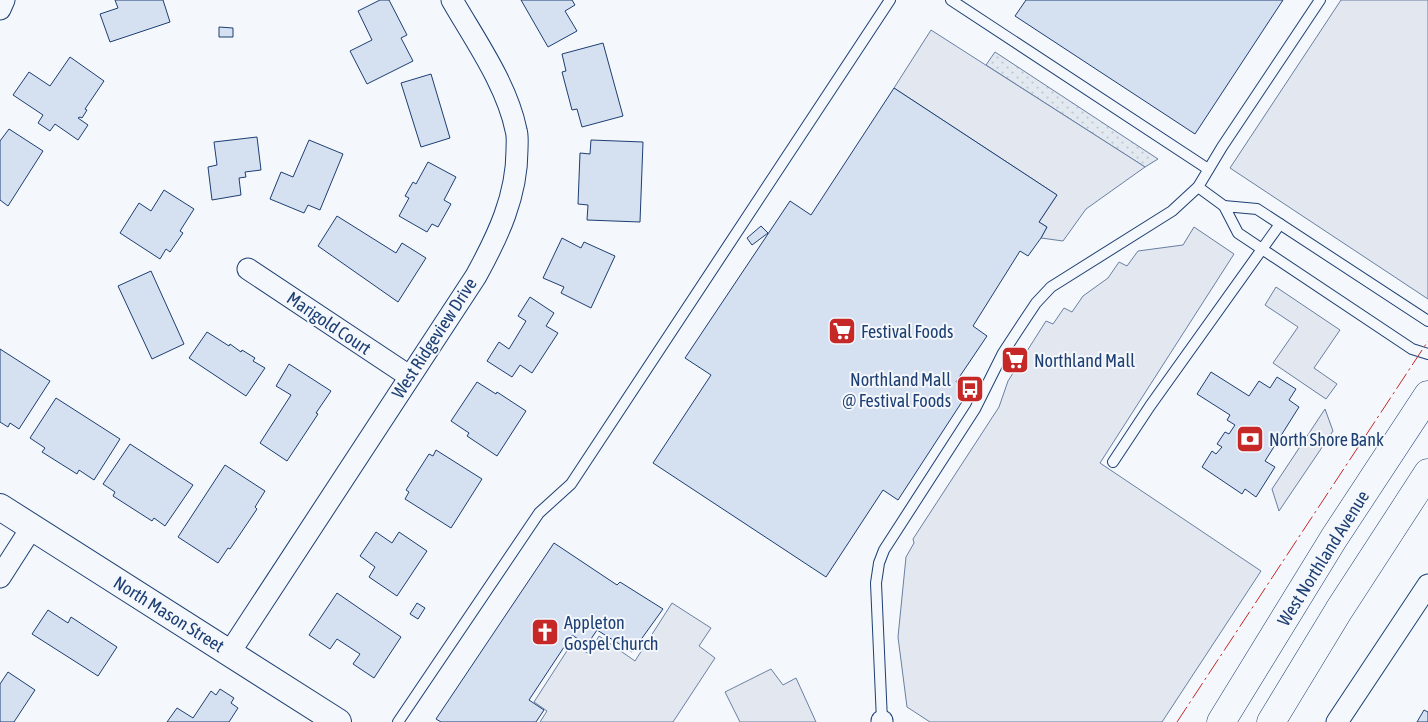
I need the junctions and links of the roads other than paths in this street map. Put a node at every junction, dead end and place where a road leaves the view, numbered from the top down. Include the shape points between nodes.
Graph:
1 (4, 0) edge
2 (452, 0) edge
3 (890, 0) edge
4 (951, 0) edge
5 (1320, 0) edge
6 (0, 9) edge
7 (1208, 169) junction
8 (1198, 187) junction
9 (1224, 206) junction
10 (1280, 224) junction
11 (1263, 250) junction
12 (248, 270) dead end
13 (1428, 322) edge
14 (1428, 354) edge
15 (409, 376) junction
16 (1428, 395) edge
17 (1113, 462) dead end
18 (1428, 473) edge
19 (0, 507) edge
20 (32, 527) junction
21 (0, 577) edge
22 (1428, 584) edge
23 (230, 652) junction
24 (882, 721) edge
25 (338, 722) edge
26 (398, 722) edge
27 (1221, 722) edge
28 (1271, 722) edge
29 (1336, 722) edge

1 - 6 street
2 - 15 street, West Ridgeview Drive via 503,89 517,131 517,162 509,206 495,242
3 - 26 lane via 571,484 539,513
4 - 7 lane
5 - 7 lane
7 - 8 lane
8 - 9 lane
8 - 24 lane via 1172,211 1067,276 1036,303 974,409 884,550 876,583
9 - 10 lane via 1257,208
9 - 11 lane via 1238,233
10 - 11 lane
10 - 13 lane
11 - 14 lane via 1412,350
11 - 17 lane
12 - 15 street, Marigold Court
15 - 23 street, West Ridgeview Drive
16 - 27 main road, West Northland Avenue via 1334,538
18 - 28 main road
19 - 20 street, North Mason Street
20 - 21 street
20 - 23 street, North Mason Street
22 - 29 street
23 - 25 street, North Mason Street

